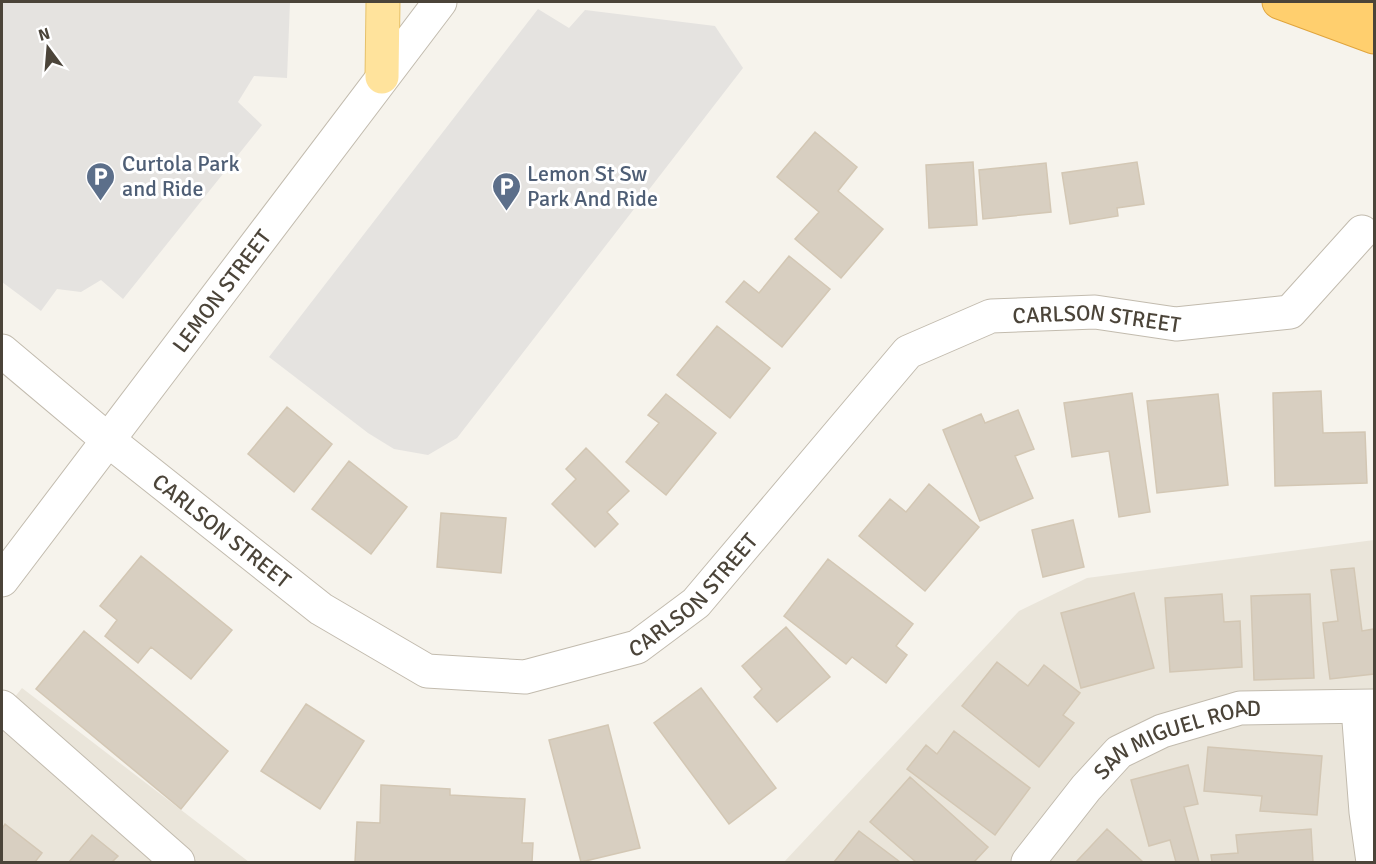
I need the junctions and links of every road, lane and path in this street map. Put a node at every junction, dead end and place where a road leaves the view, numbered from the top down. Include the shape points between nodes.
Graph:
1 (383, 2) edge
2 (440, 2) edge
3 (1279, 2) edge
4 (1326, 2) edge
5 (1374, 5) edge
6 (1374, 37) edge
7 (382, 77) junction
8 (1362, 232) dead end
9 (2, 351) edge
10 (108, 440) junction
11 (2, 580) edge
12 (2, 707) edge
13 (1366, 707) edge
14 (178, 862) edge
15 (1028, 862) edge
16 (1373, 862) edge

1 - 7 main road
2 - 7 street, LEMON STREET
3 - 6 highway
4 - 5 highway
7 - 10 street, LEMON STREET
8 - 10 street, CARLSON STREET via 1290,312 1176,324 1095,312 991,316 908,352 696,603 637,647 525,677 427,672 321,609
9 - 10 street, CARLSON STREET
10 - 11 street, LEMON STREET
12 - 14 street
13 - 15 street, SAN MIGUEL ROAD via 1240,708 1162,731 1119,752
13 - 16 street via 1366,812

